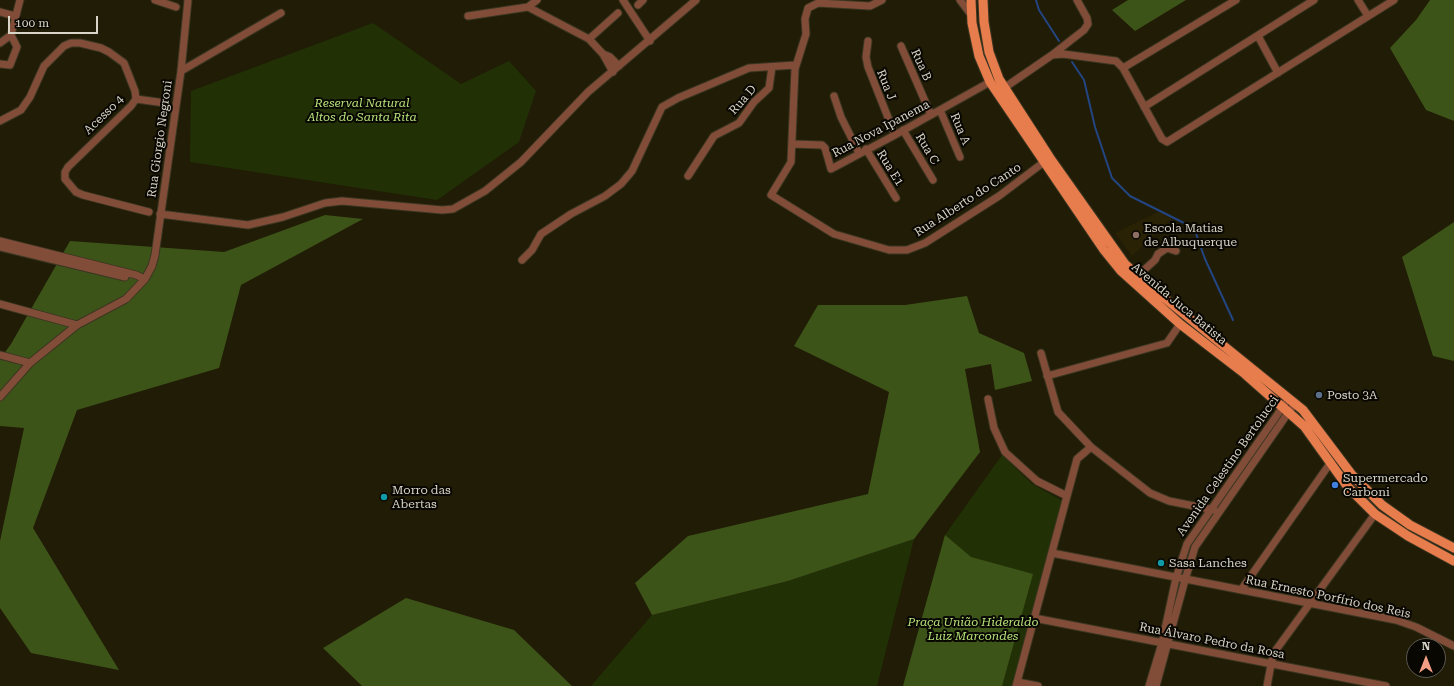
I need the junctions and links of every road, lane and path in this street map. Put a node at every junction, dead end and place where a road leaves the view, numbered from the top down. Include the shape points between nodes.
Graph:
1 (20, 0) edge
2 (155, 0) edge
3 (188, 0) edge
4 (537, 0) edge
5 (623, 0) edge
6 (882, 0) edge
7 (960, 0) edge
8 (971, 0) edge
9 (983, 0) edge
10 (1077, 0) edge
11 (1236, 0) edge
12 (1314, 0) edge
13 (1358, 0) edge
14 (1394, 0) edge
15 (694, 1) edge
16 (176, 6) dead end
17 (528, 7) junction
18 (0, 12) edge
19 (618, 12) dead end
20 (281, 13) dead end
21 (15, 16) junction
22 (468, 16) dead end
23 (972, 16) junction
24 (1368, 16) junction
25 (11, 34) junction
26 (1258, 36) junction
27 (589, 39) junction
28 (650, 41) junction
29 (868, 41) dead end
30 (0, 43) edge
31 (901, 46) dead end
32 (1052, 56) junction
33 (609, 61) junction
34 (0, 64) edge
35 (796, 65) junction
36 (619, 66) junction
37 (772, 67) junction
38 (1123, 68) junction
39 (181, 71) junction
40 (613, 72) junction
41 (1278, 73) junction
42 (990, 82) junction
43 (1004, 88) junction
44 (834, 96) dead end
45 (136, 98) junction
46 (165, 103) dead end
47 (1144, 107) junction
48 (940, 110) junction
49 (932, 115) junction
50 (0, 121) edge
51 (903, 130) junction
52 (895, 135) junction
53 (792, 144) junction
54 (866, 149) junction
55 (858, 153) junction
56 (960, 157) dead end
57 (1044, 162) junction
58 (688, 176) dead end
59 (933, 180) dead end
60 (896, 198) dead end
61 (149, 212) dead end
62 (160, 214) junction
63 (0, 241) edge
64 (0, 247) edge
65 (24, 250) junction
66 (1176, 251) dead end
67 (522, 260) dead end
68 (145, 279) junction
69 (1141, 279) junction
70 (0, 304) edge
71 (1180, 324) junction
72 (78, 325) junction
73 (1041, 353) dead end
74 (0, 355) edge
75 (30, 363) junction
76 (1047, 376) junction
77 (0, 397) edge
78 (988, 399) dead end
79 (1292, 401) junction
80 (1286, 409) junction
81 (1091, 447) junction
82 (1330, 462) junction
83 (1067, 496) junction
84 (1211, 509) junction
85 (1219, 512) junction
86 (1375, 514) junction
87 (1454, 548) edge
88 (1052, 553) junction
89 (1454, 561) edge
90 (1176, 578) junction
91 (1185, 580) junction
92 (1241, 590) junction
93 (1310, 602) junction
94 (1034, 618) junction
95 (1165, 644) junction
96 (1454, 646) edge
97 (1271, 664) junction
98 (1016, 684) edge
99 (1038, 686) edge
100 (1149, 686) edge
101 (1156, 686) edge
102 (1267, 686) edge
103 (1386, 686) edge

1 - 21 street
2 - 16 street
3 - 39 street, Rua Giorgio Negroni
4 - 17 street
5 - 28 street
6 - 35 street via 870,6 832,3 810,5 806,11 806,34
7 - 23 street
8 - 23 main road, Avenida Juca Batista
9 - 43 main road, Avenida Juca Batista via 988,52
10 - 32 street via 1088,24
11 - 38 street
12 - 26 street
13 - 24 street
14 - 24 street
15 - 28 street
17 - 22 street
17 - 27 street
18 - 21 street
19 - 27 street
20 - 39 street
21 - 25 street
23 - 42 main road, Avenida Juca Batista via 979,56
24 - 41 street
25 - 30 street
25 - 34 street via 17,46 11,64
26 - 41 street
26 - 47 street
27 - 33 street
28 - 36 street
29 - 52 street, Rua J via 868,67
31 - 49 street, Rua B
32 - 38 street via 1091,56 1116,61
32 - 43 street
33 - 36 street
33 - 40 street
35 - 37 street
35 - 53 street
36 - 40 street
37 - 58 street, Rua D via 769,88 754,102 739,123 714,136
37 - 67 street via 749,68 732,74 662,107 632,171 621,184 541,234 532,250
38 - 47 street
39 - 62 street, Rua Giorgio Negroni
40 - 62 street via 556,124 521,162 485,191 453,209 342,201 325,203 248,225
41 - 47 street via 1167,142 1162,139
42 - 48 street, Rua Nova Ipanema
42 - 57 main road, Avenida Juca Batista
43 - 69 main road, Avenida Juca Batista via 1107,239 1125,264
44 - 55 street
45 - 46 street
45 - 50 street, Acesso 4 via 128,72 119,58 101,48 71,43 48,59 21,110
45 - 61 street, Acesso 4 via 131,106 68,167 65,179 76,192 83,195
48 - 49 street, Rua Nova Ipanema
48 - 56 street, Rua A
49 - 51 street, Rua Nova Ipanema
51 - 52 street, Rua Nova Ipanema
51 - 59 street, Rua C
52 - 54 street, Rua Nova Ipanema
53 - 55 street, Rua Nova Ipanema via 822,145 831,169
53 - 57 street, Rua Alberto do Canto via 791,162 771,195 834,234 889,250 907,250 925,243 999,196
54 - 55 street, Rua Nova Ipanema
54 - 60 street, Rua E1
57 - 71 main road, Avenida Juca Batista via 1121,271
62 - 68 street, Rua Giorgio Negroni via 155,255
63 - 65 street
64 - 65 street
65 - 68 street via 134,279
66 - 69 street via 1167,248 1158,254 1144,270
68 - 72 street via 126,299
69 - 79 main road, Avenida Juca Batista
70 - 72 street
71 - 76 street via 1167,343
71 - 80 main road, Avenida Juca Batista
72 - 75 street
73 - 76 street
74 - 75 street
75 - 77 street
76 - 81 street via 1058,412
78 - 83 street via 994,428 1005,452 1037,481
79 - 80 street, Avenida Celestino Bertolucci
79 - 87 main road, Avenida Juca Batista via 1303,410 1352,475 1382,505 1410,525
80 - 82 main road, Avenida Juca Batista via 1304,426
80 - 84 street, Avenida Celestino Bertolucci
80 - 85 street, Avenida Celestino Bertolucci
81 - 83 street via 1078,459
81 - 84 street via 1150,493 1169,501
82 - 86 main road, Avenida Juca Batista via 1347,486
82 - 92 street
83 - 88 street
84 - 85 street
84 - 90 street, Avenida Celestino Bertolucci via 1187,544
85 - 91 street, Avenida Celestino Bertolucci via 1195,547
86 - 89 main road, Avenida Juca Batista via 1408,536
86 - 93 street
88 - 90 street, Rua Ernesto Porfírio dos Reis
88 - 94 street
90 - 91 street, Rua Ernesto Porfírio dos Reis
90 - 95 street, Avenida Celestino Bertolucci
91 - 92 street, Rua Ernesto Porfírio dos Reis
91 - 95 street, Avenida Celestino Bertolucci
92 - 93 street, Rua Ernesto Porfírio dos Reis
93 - 96 street, Rua Ernesto Porfírio dos Reis via 1396,620
93 - 97 street via 1273,654
94 - 95 street, Rua Álvaro Pedro da Rosa
94 - 98 street
95 - 97 street, Rua Álvaro Pedro da Rosa
95 - 100 street, Avenida Celestino Bertolucci
95 - 101 street, Avenida Celestino Bertolucci
97 - 102 street
97 - 103 street, Rua Álvaro Pedro da Rosa
98 - 99 street

